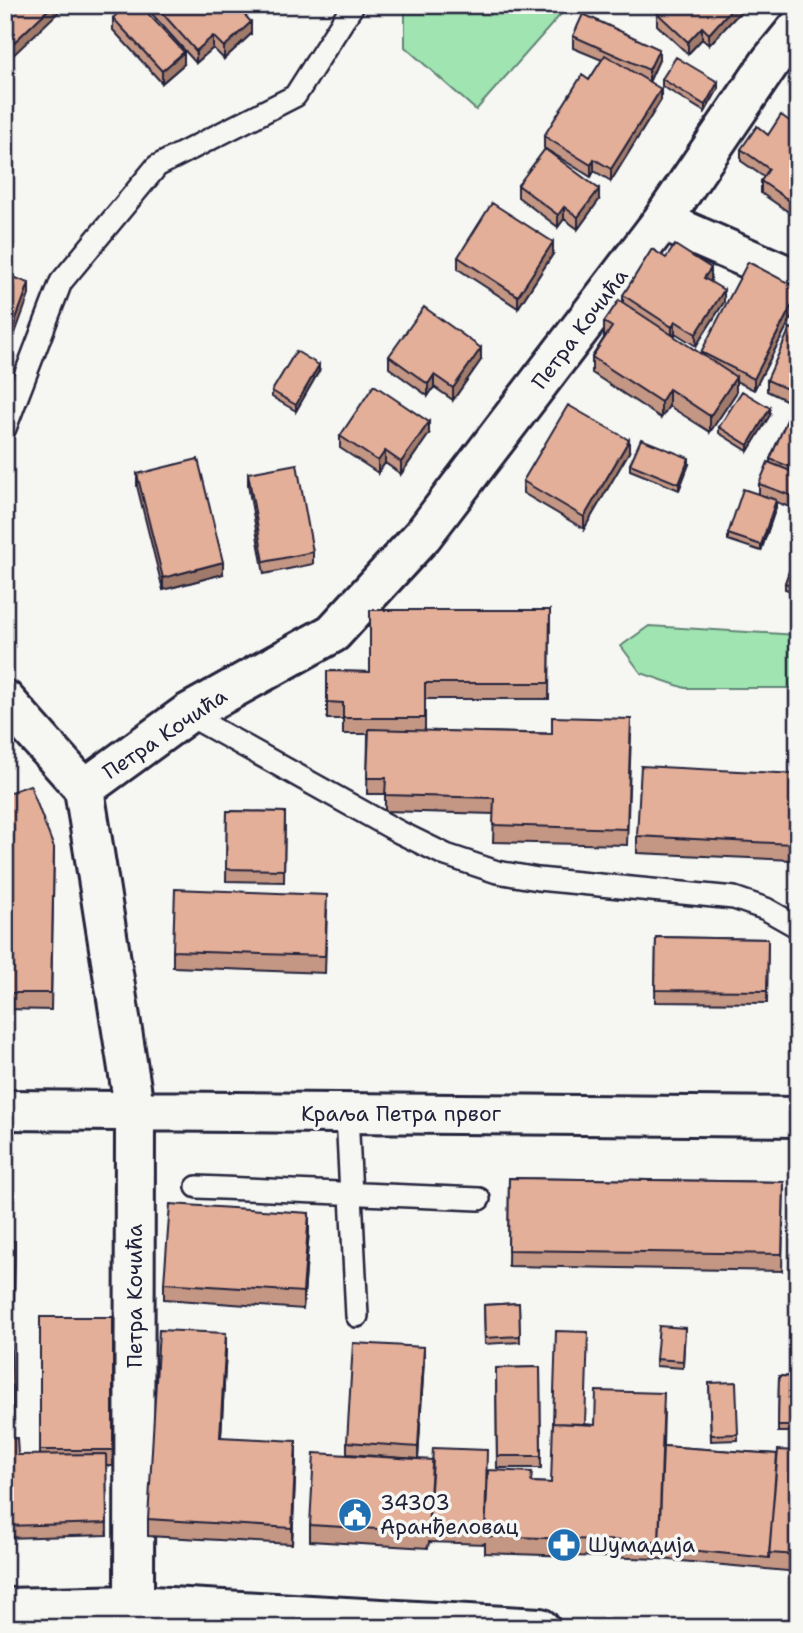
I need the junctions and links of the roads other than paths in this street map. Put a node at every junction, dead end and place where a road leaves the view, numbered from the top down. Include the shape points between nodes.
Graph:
1 (353, 5) edge
2 (798, 28) edge
3 (662, 221) junction
4 (798, 280) edge
5 (5, 428) edge
6 (5, 700) edge
7 (187, 714) junction
8 (84, 789) junction
9 (798, 927) edge
10 (5, 1110) edge
11 (135, 1113) junction
12 (347, 1114) junction
13 (798, 1117) edge
14 (197, 1187) dead end
15 (350, 1194) junction
16 (479, 1199) dead end
17 (357, 1316) dead end
18 (134, 1605) junction
19 (5, 1608) edge
20 (540, 1628) edge

1 - 5 lane via 295,96 157,166 69,271
2 - 3 street, Петра Кочића
3 - 4 street
3 - 7 street, Петра Кочића via 423,535 333,633
6 - 8 street
7 - 8 street, Петра Кочића
7 - 9 lane via 446,855 497,872 538,879 734,898
8 - 11 street, Петра Кочића
10 - 11 street, Краља Петра првог
11 - 12 street, Краља Петра првог
11 - 18 street, Петра Кочића
12 - 13 street, Краља Петра првог
12 - 15 lane
14 - 15 lane
15 - 16 lane
15 - 17 lane
18 - 19 street
18 - 20 street

